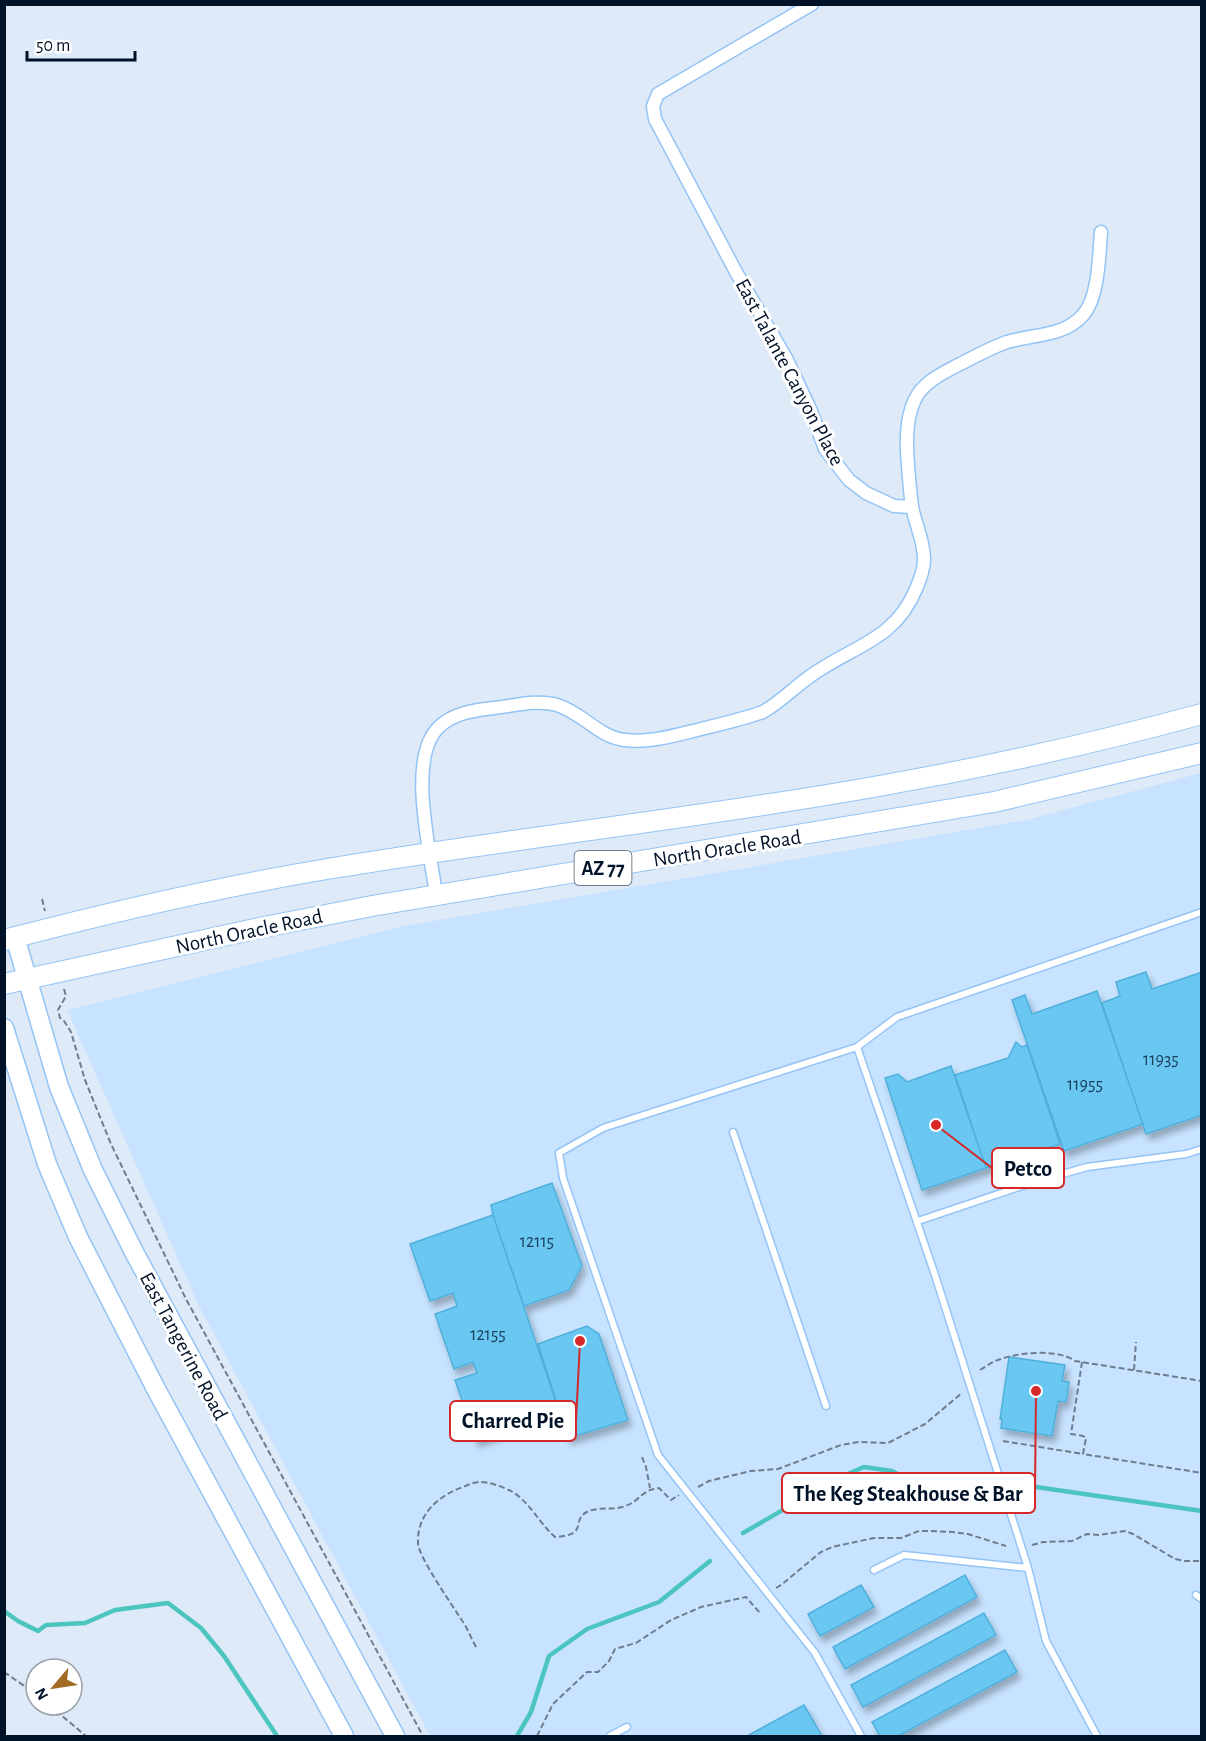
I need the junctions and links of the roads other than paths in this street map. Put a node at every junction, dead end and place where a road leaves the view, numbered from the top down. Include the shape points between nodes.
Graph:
1 (812, 4) edge
2 (1101, 231) dead end
3 (912, 507) junction
4 (1202, 714) edge
5 (1202, 753) edge
6 (431, 854) junction
7 (436, 895) junction
8 (1202, 912) edge
9 (10, 939) edge
10 (27, 979) junction
11 (4, 984) edge
12 (4, 1028) edge
13 (857, 1047) junction
14 (733, 1132) dead end
15 (1202, 1149) edge
16 (918, 1221) junction
17 (826, 1406) dead end
18 (1028, 1568) junction
19 (874, 1570) dead end
20 (627, 1727) dead end
21 (344, 1737) edge
22 (395, 1737) edge
23 (610, 1737) edge
24 (861, 1737) edge
25 (1097, 1737) edge

1 - 3 street, East Talante Canyon Place via 658,94 653,106 655,119 786,358 825,449 849,480 866,493 894,506
2 - 3 street via 1095,284 1084,314 1056,332 992,348 935,377 916,396 907,441
3 - 6 street via 923,542 924,561 920,580 904,611 884,633 820,669 763,712 641,741 610,737 569,710 547,703 487,709 448,720 428,740 422,774
4 - 6 highway, North Oracle Road / AZ 77 via 877,787
5 - 7 highway, North Oracle Road / AZ 77 via 937,813
6 - 7 street
6 - 9 highway, North Oracle Road / AZ 77 via 196,894
7 - 10 highway, North Oracle Road / AZ 77 via 259,928
8 - 13 lane via 897,1017
9 - 10 main road, East Tangerine Road
10 - 11 highway, North Oracle Road / AZ 77
10 - 22 main road, East Tangerine Road via 59,1088 112,1209
12 - 21 main road via 47,1164 78,1237
13 - 16 lane
13 - 24 lane via 603,1128 559,1153 563,1178 658,1455 815,1653
14 - 17 lane
15 - 16 lane via 1086,1167
16 - 18 lane
18 - 19 lane via 904,1556
18 - 25 lane via 1046,1641
20 - 23 lane

